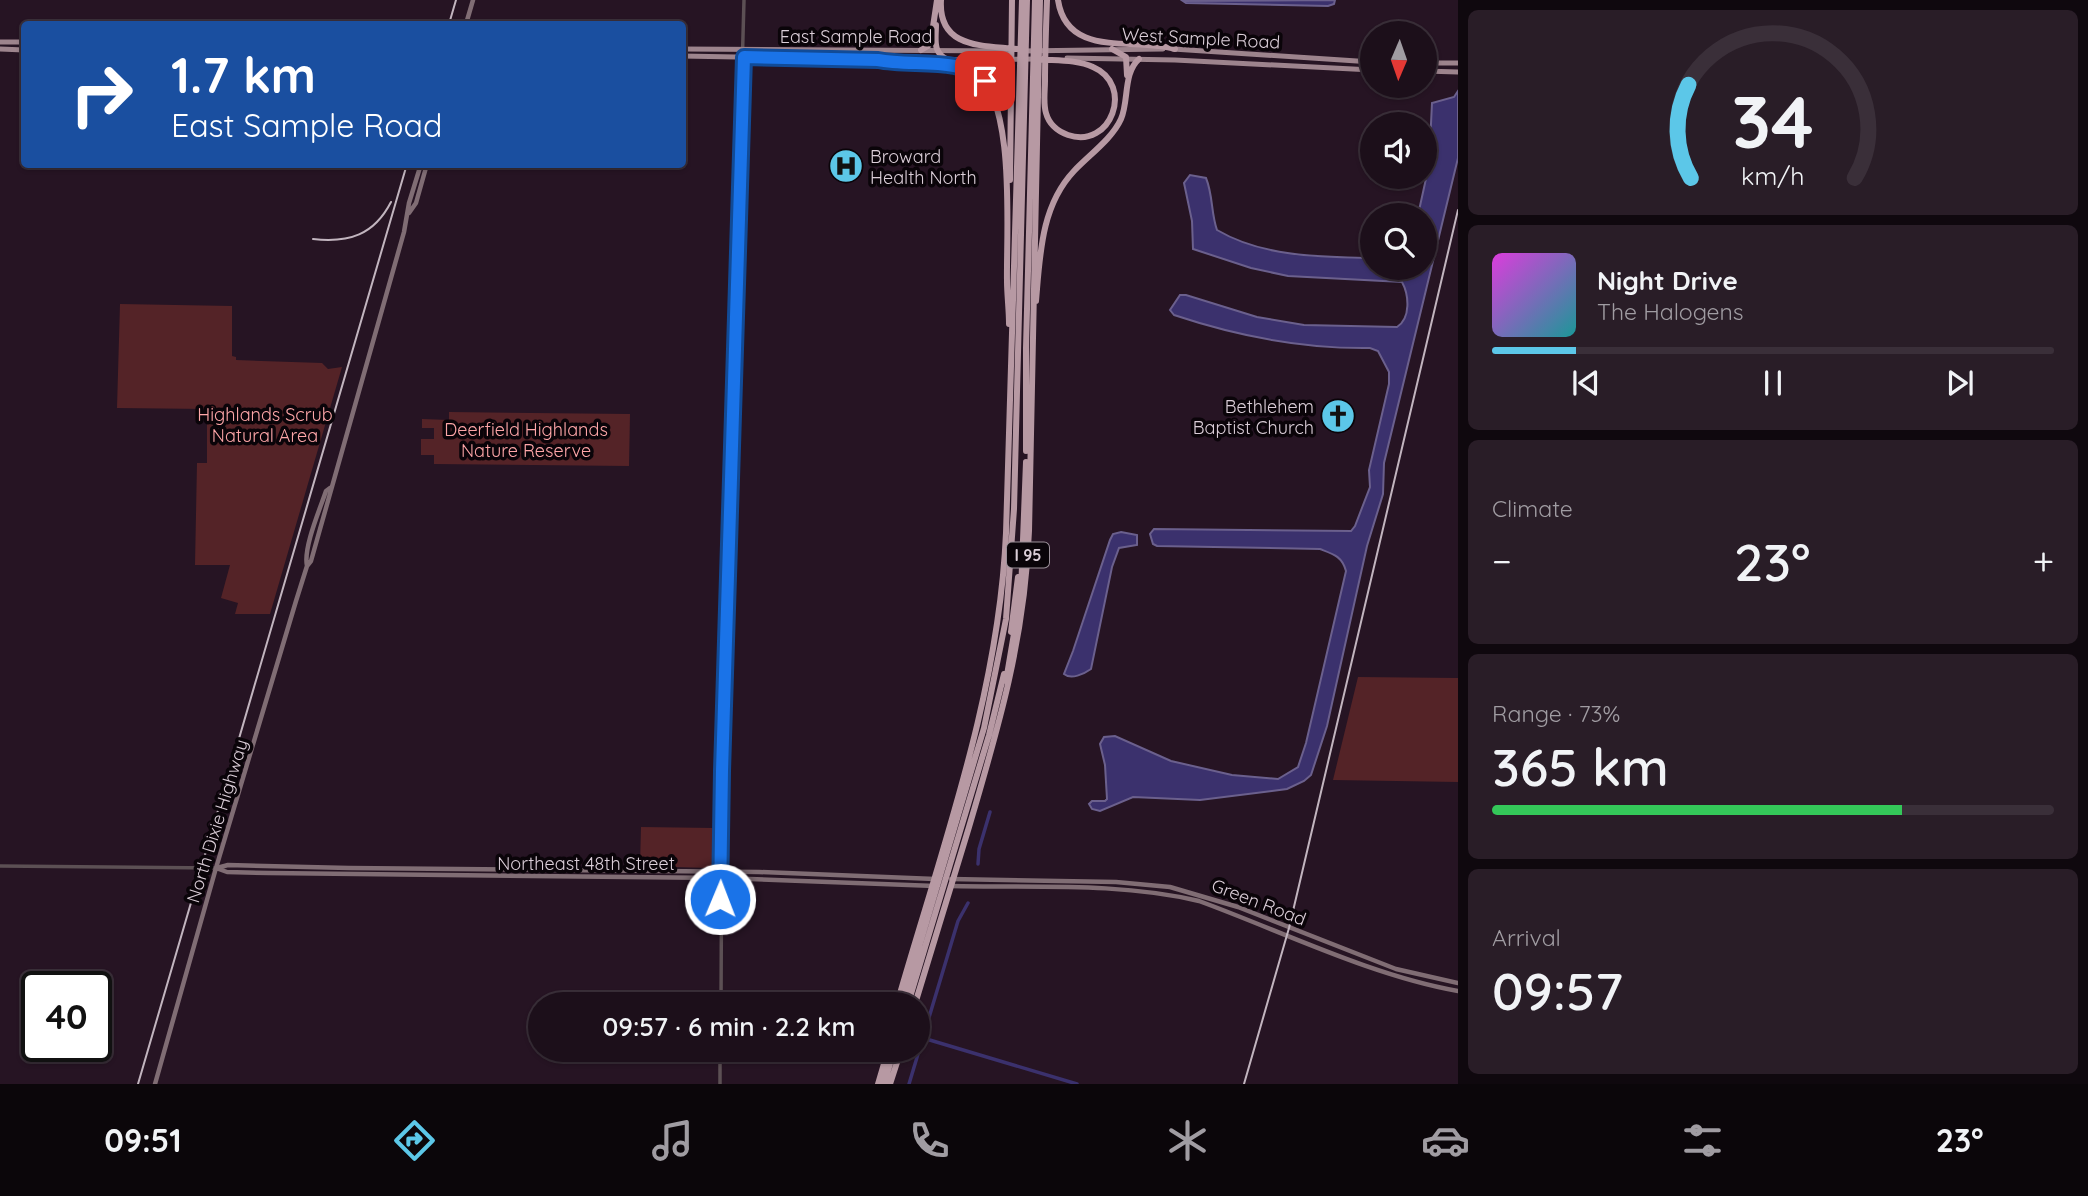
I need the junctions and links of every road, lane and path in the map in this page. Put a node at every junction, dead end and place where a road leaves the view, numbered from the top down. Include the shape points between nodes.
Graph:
1 (473, 0) edge
2 (744, 0) edge
3 (939, 0) edge
4 (1012, 0) edge
5 (1024, 0) edge
6 (1037, 0) edge
7 (1048, 0) edge
8 (1058, 0) edge
9 (935, 12) junction
10 (467, 21) edge
11 (1020, 37) junction
12 (1040, 37) junction
13 (0, 42) edge
14 (21, 42) edge
15 (1112, 48) junction
16 (0, 49) edge
17 (686, 49) edge
18 (1175, 49) junction
19 (21, 50) edge
20 (744, 50) junction
21 (921, 50) junction
22 (937, 50) junction
23 (1029, 55) junction
24 (686, 56) edge
25 (744, 57) junction
26 (1127, 58) junction
27 (1139, 59) junction
28 (878, 60) junction
29 (948, 60) junction
30 (1360, 61) edge
31 (1437, 63) edge
32 (1458, 63) edge
33 (1360, 71) edge
34 (1437, 71) edge
35 (1019, 72) junction
36 (1039, 72) junction
37 (1458, 72) edge
38 (1129, 80) junction
39 (420, 168) edge
40 (426, 168) edge
41 (1009, 202) junction
42 (408, 214) junction
43 (1026, 348) junction
44 (1031, 355) junction
45 (1012, 368) junction
46 (1012, 558) junction
47 (1000, 607) junction
48 (992, 751) junction
49 (0, 866) edge
50 (216, 868) junction
51 (380, 868) junction
52 (659, 871) junction
53 (340, 875) junction
54 (721, 875) junction
55 (644, 877) junction
56 (1083, 885) junction
57 (1458, 983) edge
58 (1458, 990) edge
59 (721, 992) edge
60 (902, 992) edge
61 (903, 992) edge
62 (912, 992) edge
63 (919, 992) edge
64 (720, 1062) edge
65 (882, 1062) edge
66 (890, 1062) edge
67 (897, 1062) edge
68 (155, 1084) edge
69 (720, 1084) edge
70 (876, 1084) edge
71 (884, 1084) edge
72 (890, 1084) edge

1 - 10 main road
2 - 20 street
3 - 9 highway
3 - 23 highway via 943,21 957,38
4 - 11 highway
5 - 11 highway
6 - 12 highway
7 - 12 highway
8 - 18 highway via 1063,18 1083,38
9 - 21 highway via 930,43
9 - 22 highway
11 - 35 highway
11 - 35 highway
12 - 36 highway
12 - 36 highway
13 - 14 main road
15 - 18 main road, West Sample Road
15 - 23 main road, West Sample Road
15 - 26 highway
16 - 19 main road
17 - 20 main road, East Sample Road
18 - 30 main road, West Sample Road
20 - 21 main road, East Sample Road
20 - 25 street
21 - 22 main road, East Sample Road
22 - 23 main road, East Sample Road
22 - 29 highway
23 - 26 main road, West Sample Road
23 - 29 main road, East Sample Road
23 - 36 highway via 1084,64 1105,74 1116,100 1114,113 1098,132 1082,137 1057,130 1045,111
24 - 25 main road, East Sample Road
25 - 28 main road, East Sample Road
25 - 54 street
26 - 27 main road, West Sample Road
26 - 38 highway
27 - 33 main road, West Sample Road
27 - 38 highway
28 - 29 main road, East Sample Road
28 - 41 highway via 959,66 982,78 996,107
31 - 32 main road
34 - 37 main road
35 - 41 highway
35 - 45 highway, I 95
35 - 46 highway
36 - 43 highway
36 - 44 highway, I 95
38 - 44 highway via 1119,123 1064,183 1049,211
39 - 42 main road, North Dixie Highway
40 - 42 main road, North Dixie Highway
41 - 45 highway
42 - 50 main road, North Dixie Highway via 311,561
43 - 48 highway via 1021,592
43 - 62 highway via 1019,555 1005,664 989,735
44 - 48 highway, I 95 via 1025,593 1014,666
45 - 47 highway, I 95
46 - 47 highway
46 - 61 highway via 990,704
47 - 60 highway, I 95 via 980,715
48 - 63 highway, I 95
49 - 50 street, Northeast 48th Street
50 - 51 main road, Northeast 48th Street
50 - 53 main road, Northeast 48th Street
50 - 68 main road, North Dixie Highway
51 - 52 main road, Northeast 48th Street
51 - 53 main road via 375,873
52 - 54 main road, Northeast 48th Street
52 - 55 main road
53 - 55 main road, Northeast 48th Street
54 - 55 main road, Northeast 48th Street
54 - 56 main road, Northeast 48th Street
54 - 56 main road, Northeast 48th Street via 917,885
54 - 59 street
56 - 57 main road, Green Road via 1143,884 1202,895 1363,957
56 - 58 main road, Green Road via 1199,901 1417,982
64 - 69 street
65 - 70 highway
66 - 71 highway
67 - 72 highway

